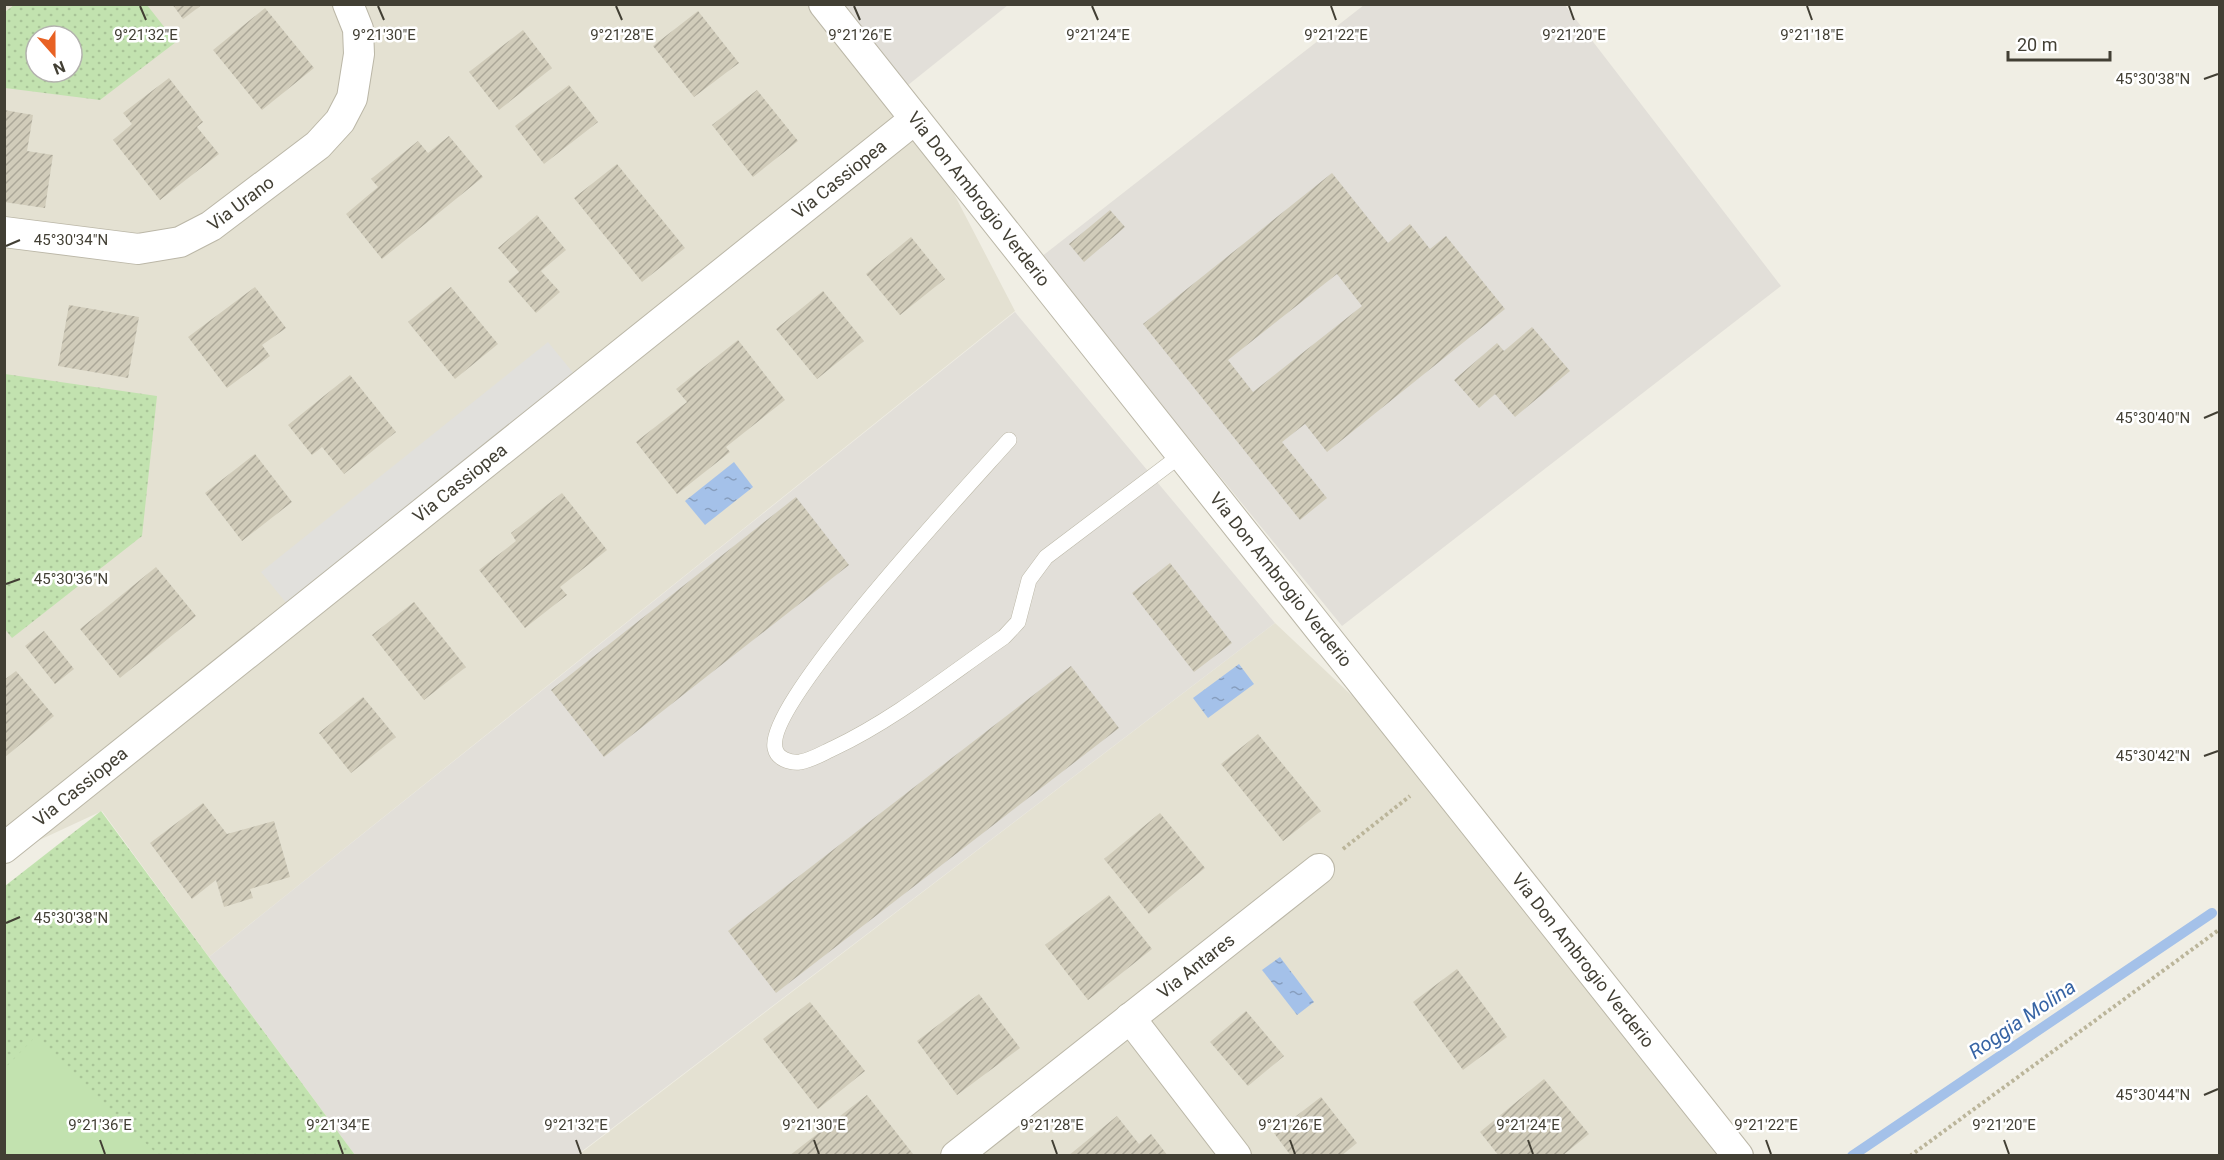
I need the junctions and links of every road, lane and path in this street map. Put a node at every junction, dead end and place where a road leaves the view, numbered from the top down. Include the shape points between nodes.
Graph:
1 (348, 4) edge
2 (824, 4) edge
3 (915, 119) junction
4 (4, 231) edge
5 (1009, 440) dead end
6 (1181, 455) junction
7 (1436, 775) junction
8 (4, 848) edge
9 (1319, 868) joint
10 (2220, 929) edge
11 (1130, 1018) junction
12 (956, 1155) edge
13 (1236, 1155) edge
14 (1738, 1155) edge
15 (1910, 1155) edge

1 - 4 street, Via Urano via 358,29 359,54 352,99 340,121 318,145 211,226 180,242 138,249
2 - 3 street, Via Don Ambrogio Verderio
3 - 6 street, Via Don Ambrogio Verderio
3 - 8 street, Via Cassiopea
5 - 6 lane via 881,585 827,653 778,725 775,749 779,757 800,762 841,744 898,711 1004,637 1018,622 1029,580 1046,557
6 - 7 street, Via Don Ambrogio Verderio
7 - 9 path
7 - 14 street, Via Don Ambrogio Verderio
9 - 11 street, Via Antares
10 - 15 path
11 - 12 street, Via Antares
11 - 13 street

